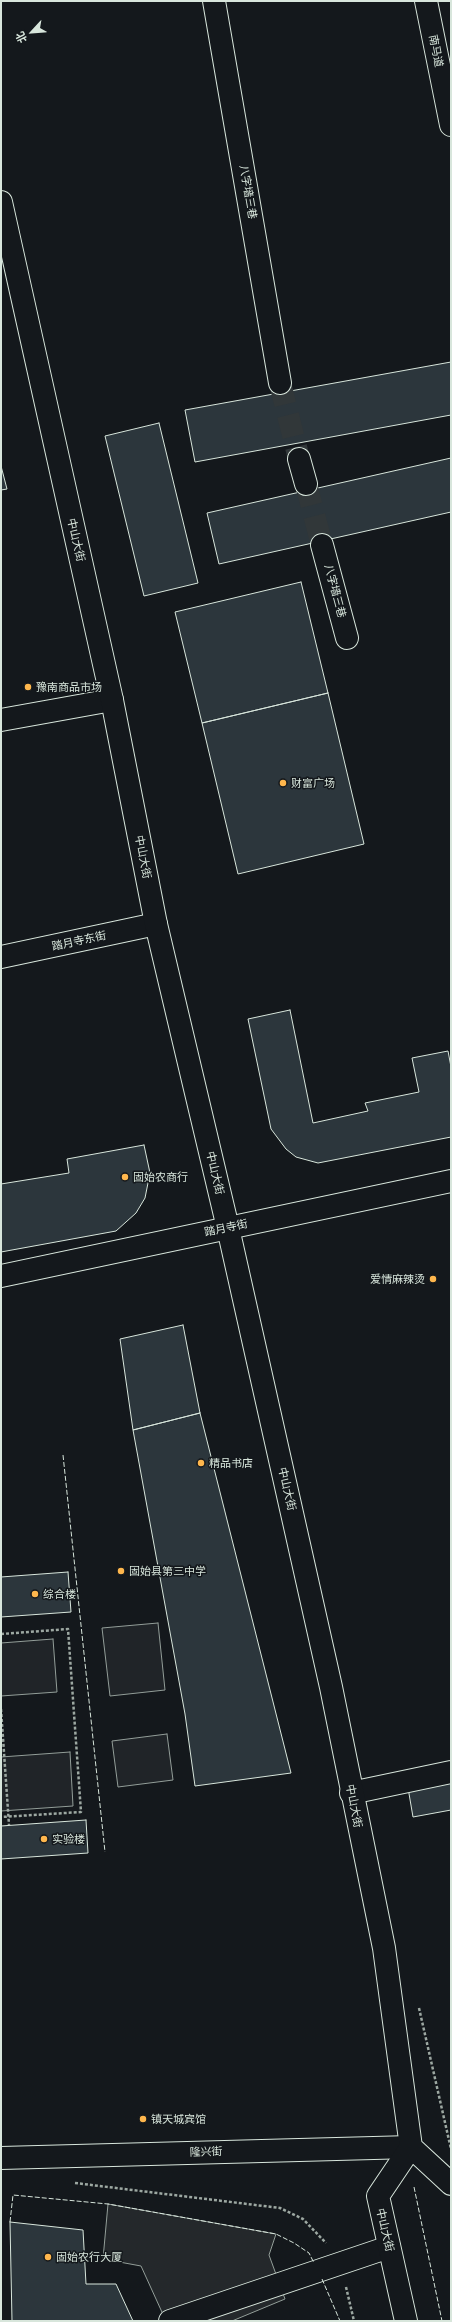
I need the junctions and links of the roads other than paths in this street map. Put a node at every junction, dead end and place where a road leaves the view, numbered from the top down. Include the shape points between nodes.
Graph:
1 (214, 1) edge
2 (426, 1) edge
3 (451, 125) edge
4 (1, 202) edge
5 (280, 383) tunnel mouth
6 (299, 459) tunnel mouth
7 (306, 484) tunnel mouth
8 (322, 545) tunnel mouth
9 (347, 638) dead end
10 (112, 700) junction
11 (1, 720) edge
12 (156, 924) junction
13 (1, 957) edge
14 (451, 1181) edge
15 (228, 1228) junction
16 (1, 1276) edge
17 (451, 1772) edge
18 (351, 1793) junction
19 (411, 2147) junction
20 (1, 2158) edge
21 (451, 2184) edge
22 (389, 2247) junction
23 (170, 2321) edge
24 (406, 2321) edge

1 - 5 main road, 八字墙三巷
2 - 3 main road, 南马道
4 - 10 main road, 中山大街
6 - 7 main road
8 - 9 main road, 八字墙三巷
10 - 11 main road
10 - 12 main road, 中山大街
12 - 13 main road, 踏月寺东街
12 - 15 main road, 中山大街
14 - 15 main road, 踏月寺街
15 - 16 main road, 踏月寺街
15 - 18 main road, 中山大街 via 331,1687
17 - 18 main road
18 - 19 main road, 中山大街 via 384,1948
19 - 20 main road, 隆兴街
19 - 21 main road
19 - 22 main road, 中山大街 via 378,2196
22 - 23 main road
22 - 24 main road, 中山大街

